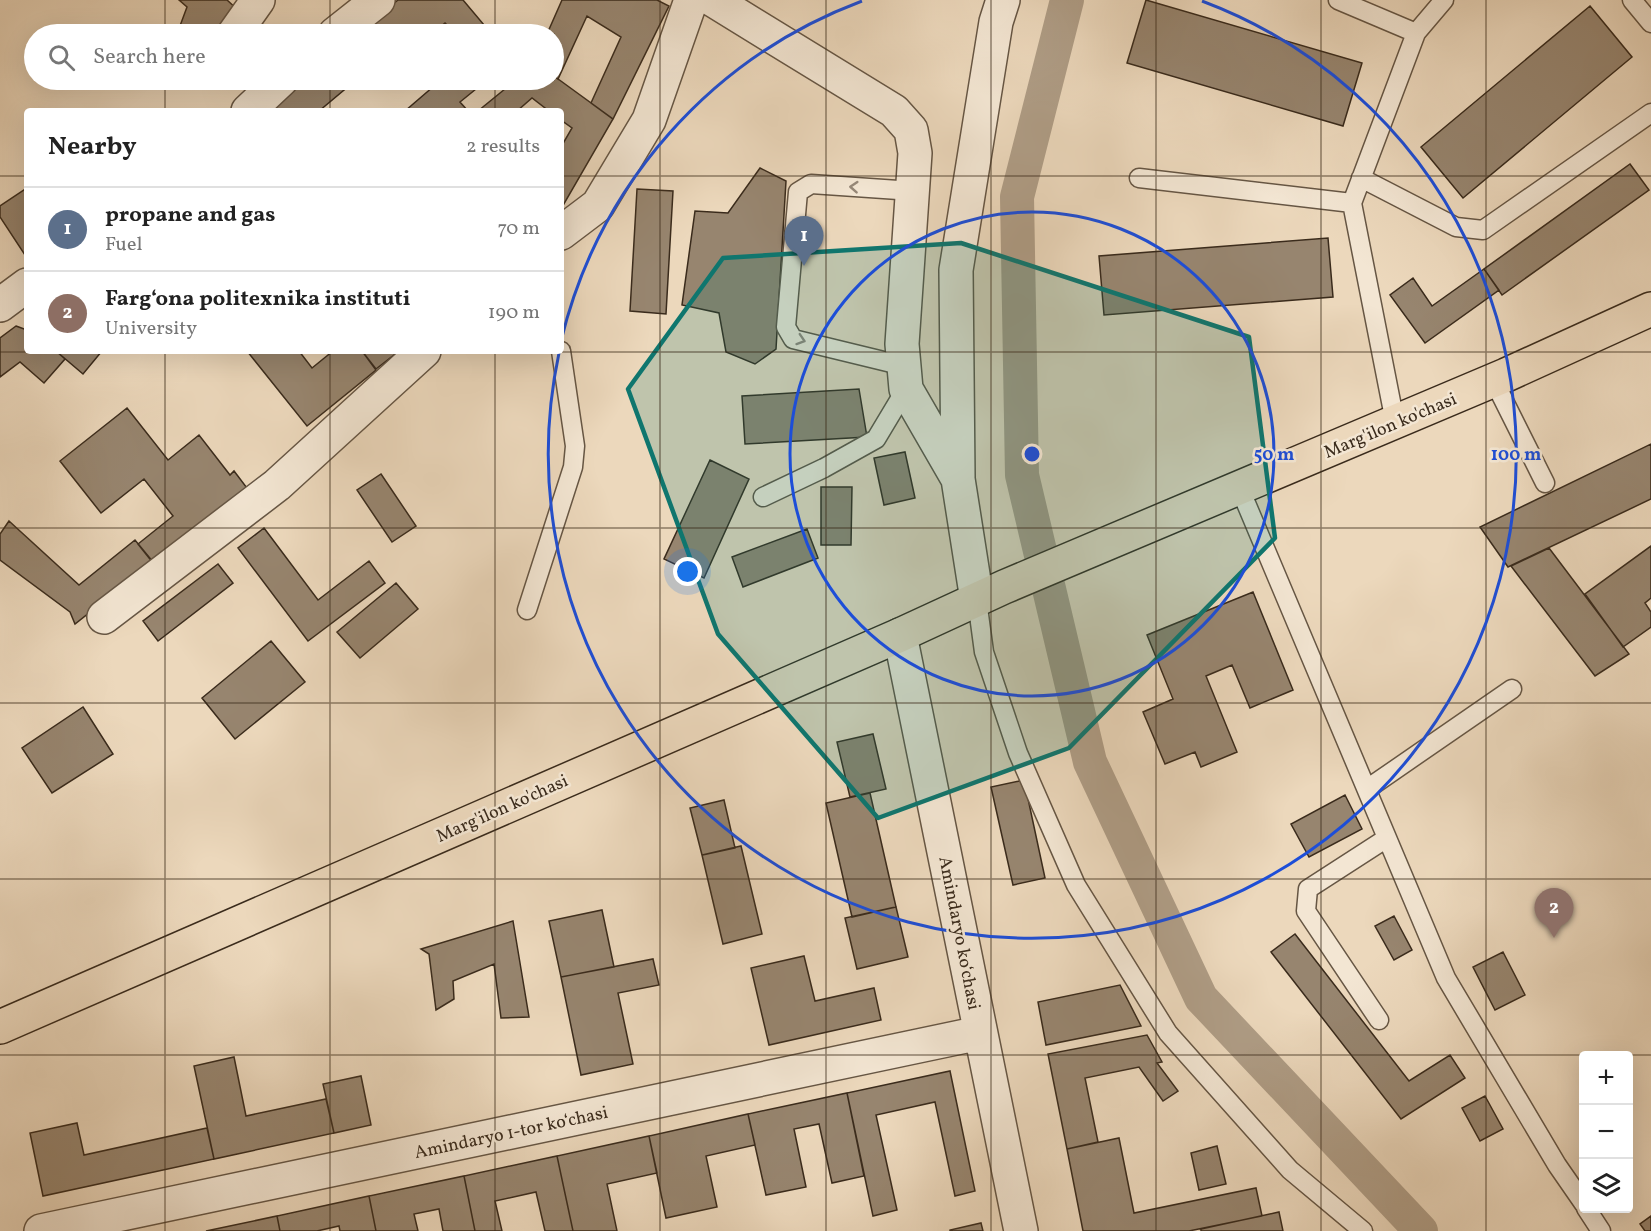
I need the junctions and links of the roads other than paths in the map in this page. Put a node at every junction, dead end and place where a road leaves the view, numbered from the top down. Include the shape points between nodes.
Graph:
1 (258, 0) edge
2 (378, 0) edge
3 (691, 0) edge
4 (713, 0) edge
5 (1003, 0) edge
6 (1338, 0) edge
7 (1444, 0) edge
8 (1632, 0) edge
9 (1651, 23) edge
10 (241, 24) edge
11 (347, 24) edge
12 (1416, 33) junction
13 (270, 90) edge
14 (251, 108) edge
15 (1651, 113) edge
16 (1139, 178) dead end
17 (1361, 178) junction
18 (913, 191) junction
19 (1352, 203) junction
20 (564, 231) edge
21 (24, 287) edge
22 (0, 305) edge
23 (1651, 309) edge
24 (421, 354) edge
25 (561, 354) edge
26 (905, 377) junction
27 (1494, 381) junction
28 (1395, 422) junction
29 (958, 479) junction
30 (1545, 483) dead end
31 (1240, 489) junction
32 (763, 497) dead end
33 (990, 593) junction
34 (527, 610) dead end
35 (104, 617) dead end
36 (900, 635) junction
37 (1512, 689) dead end
38 (1367, 789) junction
39 (1387, 838) junction
40 (1379, 1020) dead end
41 (0, 1027) edge
42 (980, 1033) junction
43 (1579, 1197) edge
44 (1589, 1213) edge
45 (41, 1231) edge
46 (1021, 1231) edge
47 (1364, 1231) edge
48 (1601, 1231) edge

1 - 10 street
2 - 11 street
3 - 20 street via 649,120 598,205
4 - 18 street via 894,111 911,130 915,153
5 - 29 street via 996,22 956,270
6 - 12 lane
7 - 12 lane
8 - 9 lane
12 - 17 lane
13 - 14 street
15 - 17 lane via 1483,230 1456,227
16 - 19 lane
17 - 19 lane
18 - 26 street via 902,344
18 -> 26 lane via 811,184 798,192 786,327 793,339
19 - 28 lane
21 - 22 street
23 - 27 main road, Marg'ilon ko'chasi
24 - 35 street via 278,485
25 - 34 lane via 575,446 573,467
26 - 29 street
26 - 32 lane via 876,439
27 - 28 main road, Marg'ilon ko'chasi
27 - 30 lane
28 - 31 main road, Marg'ilon ko'chasi
29 - 33 street
31 - 33 main road, Marg'ilon ko'chasi
31 - 38 lane
33 - 36 main road, Marg'ilon ko'chasi
33 - 47 lane via 984,652 1018,753 1076,885 1168,1033 1290,1170
36 - 41 main road, Marg'ilon ko'chasi
36 - 42 street, Amindaryo koʻchasi
37 - 38 lane
38 - 39 lane
39 - 40 lane via 1308,889 1306,911
39 - 43 lane via 1446,978
42 - 45 street, Amindaryo 1-tor koʻchasi
42 - 46 street, Amindaryo koʻchasi
44 - 48 lane

